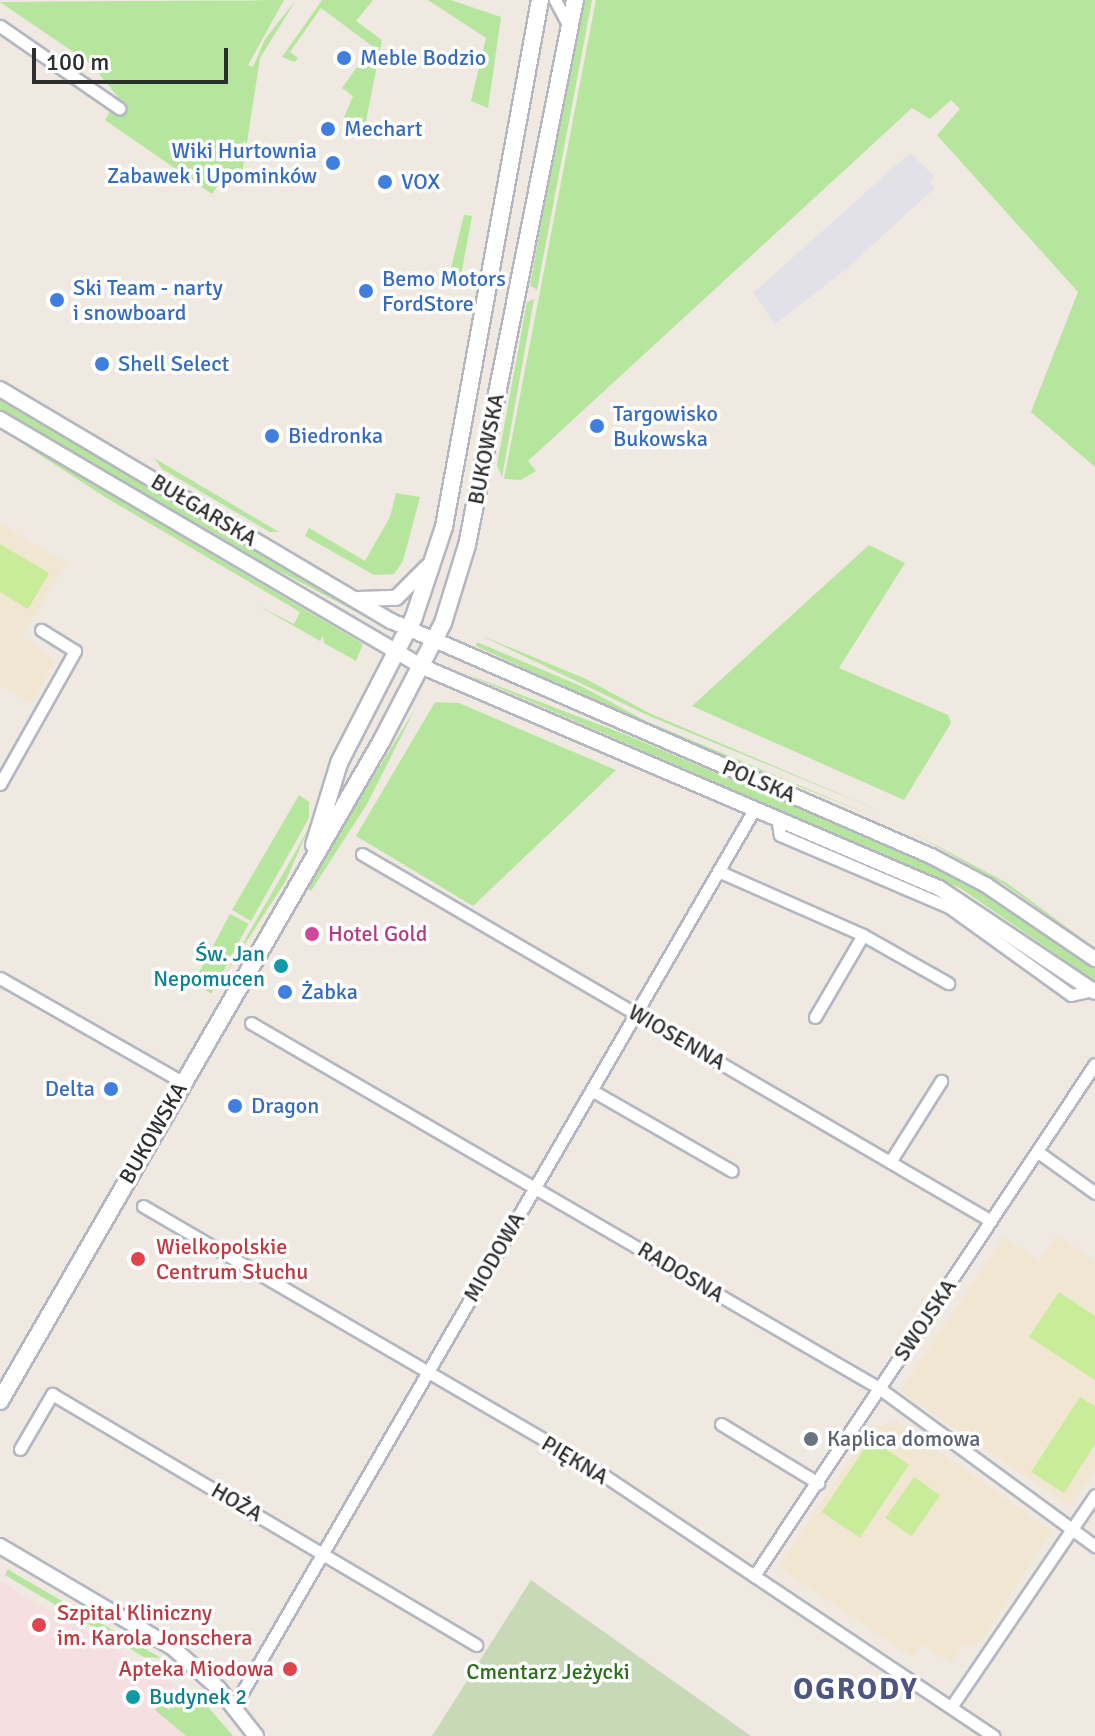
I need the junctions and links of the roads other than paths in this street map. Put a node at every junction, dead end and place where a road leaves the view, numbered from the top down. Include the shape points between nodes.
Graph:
1 (540, 0) edge
2 (555, 0) edge
3 (575, 0) edge
4 (0, 26) edge
5 (570, 28) junction
6 (119, 108) dead end
7 (0, 389) edge
8 (0, 419) edge
9 (437, 553) junction
10 (351, 597) junction
11 (41, 630) dead end
12 (408, 630) junction
13 (435, 642) junction
14 (397, 653) junction
15 (423, 667) junction
16 (0, 784) edge
17 (755, 808) junction
18 (362, 854) dead end
19 (307, 865) junction
20 (718, 871) junction
21 (863, 935) junction
22 (1095, 959) edge
23 (0, 978) edge
24 (948, 983) dead end
25 (1094, 991) edge
26 (636, 1013) junction
27 (815, 1017) dead end
28 (251, 1023) dead end
29 (1095, 1064) edge
30 (941, 1081) dead end
31 (182, 1082) junction
32 (593, 1091) junction
33 (1038, 1152) junction
34 (890, 1162) junction
35 (732, 1171) dead end
36 (535, 1187) junction
37 (1095, 1193) edge
38 (143, 1206) dead end
39 (991, 1221) junction
40 (426, 1374) junction
41 (879, 1388) junction
42 (0, 1401) edge
43 (721, 1424) dead end
44 (20, 1449) dead end
45 (818, 1483) junction
46 (1095, 1495) edge
47 (1071, 1530) junction
48 (0, 1546) edge
49 (1095, 1546) edge
50 (322, 1552) junction
51 (754, 1576) junction
52 (476, 1645) dead end
53 (951, 1707) junction
54 (233, 1708) junction
55 (256, 1736) edge
56 (994, 1736) edge

1 - 9 main road, BUKOWSKA
2 - 5 street
3 - 5 main road, BUKOWSKA
4 - 6 street
5 - 13 main road, BUKOWSKA via 467,545
7 - 10 street, BUŁGARSKA
8 - 14 street, BUŁGARSKA
9 - 10 street via 419,580 396,598
9 - 12 main road, BUKOWSKA
10 - 12 street, BUŁGARSKA
11 - 16 street via 75,651
12 - 13 street, POLSKA
12 - 14 main road, BUKOWSKA
13 - 15 main road, BUKOWSKA
13 - 22 street, POLSKA via 931,856 999,893
14 - 15 street, POLSKA
14 - 19 main road, BUKOWSKA via 339,763
15 - 17 street, POLSKA
15 - 19 main road, BUKOWSKA
17 - 20 street, MIODOWA
17 - 25 street, POLSKA via 960,899
18 - 26 street, WIOSENNA
19 - 31 main road, BUKOWSKA
20 - 21 street
20 - 26 street, MIODOWA
21 - 24 street
21 - 27 street
23 - 31 street
26 - 32 street, MIODOWA
26 - 34 street, WIOSENNA
28 - 36 street, RADOSNA
29 - 33 street, SWOJSKA
30 - 34 street
31 - 42 main road, BUKOWSKA
32 - 35 street
32 - 36 street, MIODOWA
33 - 37 street
33 - 39 street, SWOJSKA
34 - 39 street, WIOSENNA
36 - 40 street, MIODOWA
36 - 41 street, RADOSNA
38 - 40 street, PIĘKNA
39 - 41 street, SWOJSKA
40 - 50 street, MIODOWA
40 - 51 street, PIĘKNA via 593,1468
41 - 45 street, SWOJSKA
41 - 47 street, RADOSNA
43 - 45 street
44 - 50 street, HOŻA via 52,1394
45 - 51 street, SWOJSKA
46 - 47 street
47 - 49 street, RADOSNA
47 - 53 street
48 - 54 street via 157,1636 209,1678
50 - 52 street, HOŻA
50 - 54 street, MIODOWA
51 - 53 street, PIĘKNA
53 - 56 street, PIĘKNA
54 - 55 street

